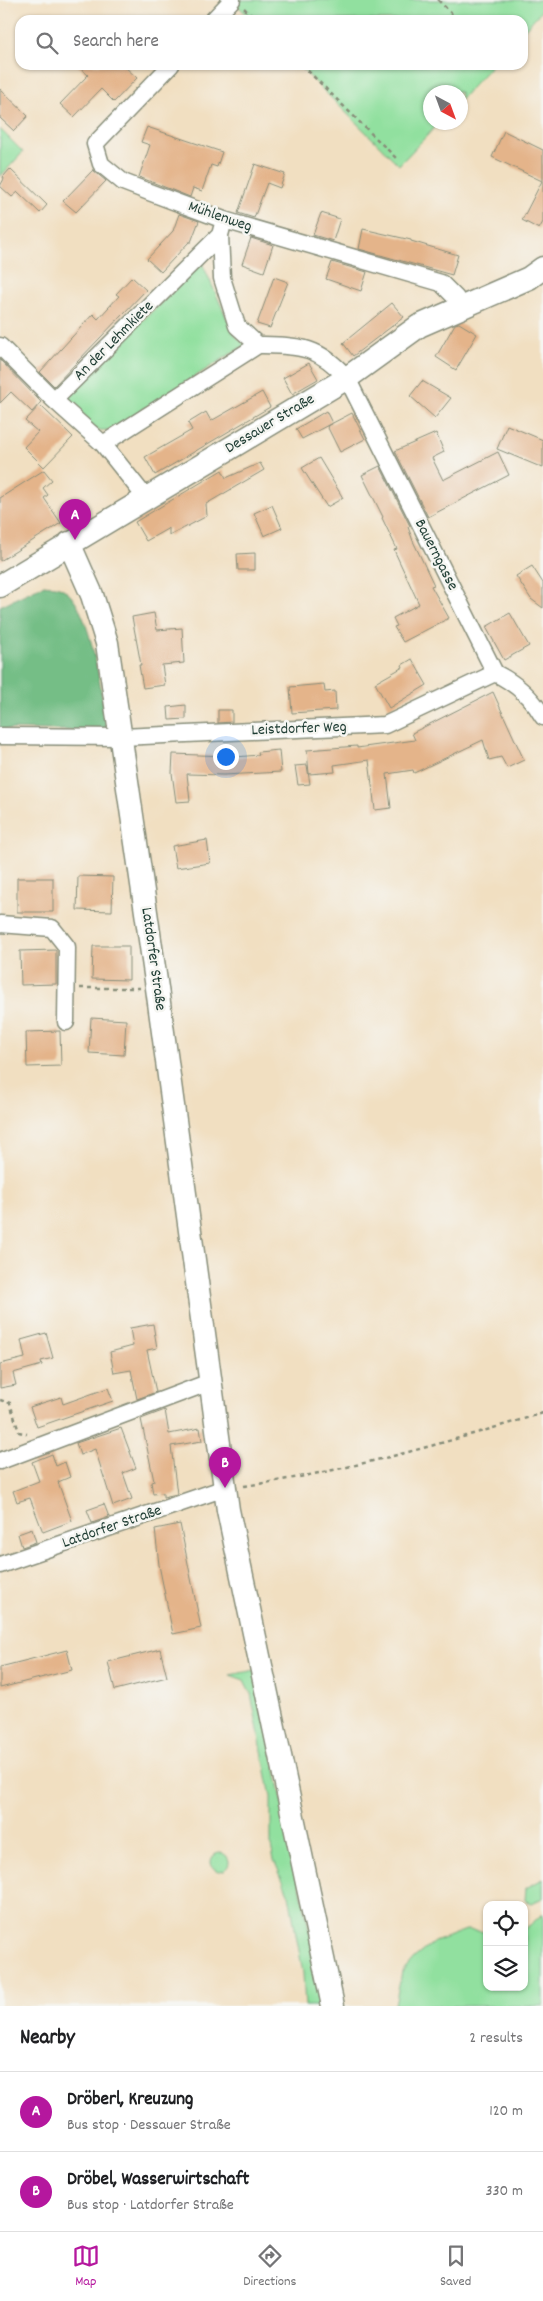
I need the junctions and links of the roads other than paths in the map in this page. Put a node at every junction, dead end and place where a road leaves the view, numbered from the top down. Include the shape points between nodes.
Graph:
1 (237, 3) edge
2 (220, 15) edge
3 (165, 70) edge
4 (222, 227) junction
5 (543, 268) edge
6 (459, 307) junction
7 (258, 345) junction
8 (0, 346) edge
9 (347, 378) junction
10 (54, 400) junction
11 (104, 444) junction
12 (146, 498) junction
13 (69, 543) junction
14 (0, 586) edge
15 (495, 673) junction
16 (543, 716) edge
17 (0, 736) edge
18 (122, 737) junction
19 (0, 924) edge
20 (66, 1022) dead end
21 (210, 1382) junction
22 (0, 1461) edge
23 (226, 1499) junction
24 (0, 1565) edge
25 (333, 2006) edge

1 - 2 street
3 - 4 street, Mühlenweg via 95,144 101,164 123,182
4 - 6 street, Mühlenweg via 441,283 456,298
4 - 7 street via 222,278 237,326
4 - 10 street, An der Lehmkiete
5 - 6 main road, Dessauer Straße via 529,278
6 - 9 main road, Dessauer Straße via 419,326
7 - 9 street via 298,346 319,354
7 - 11 street
8 - 10 street
9 - 12 main road, Dessauer Straße
9 - 15 street, Bauerngasse
10 - 11 street
11 - 12 street
12 - 13 main road, Dessauer Straße
13 - 14 main road, Dessauer Straße
13 - 18 main road, Latdorfer Straße via 92,595 107,643
15 - 16 street via 512,682
15 - 18 street, Leistdorfer Weg via 385,726
17 - 18 street, Leistdorfer Weg
18 - 21 main road, Latdorfer Straße
19 - 20 street via 52,928 67,947
21 - 22 street
21 - 23 main road, Latdorfer Straße
23 - 24 street, Latdorfer Straße
23 - 25 main road

